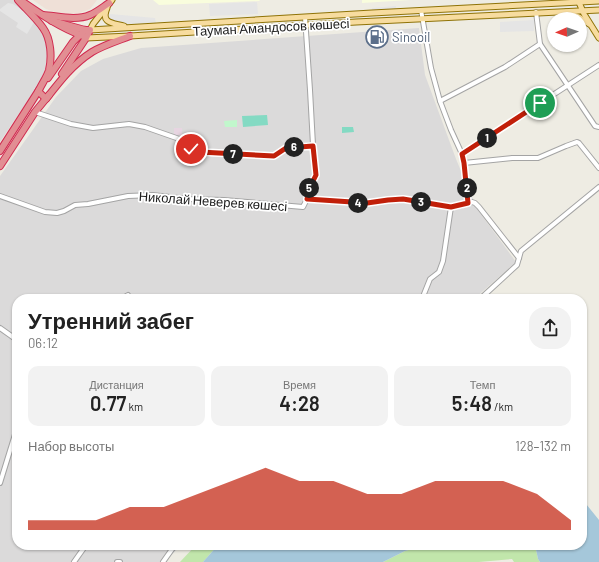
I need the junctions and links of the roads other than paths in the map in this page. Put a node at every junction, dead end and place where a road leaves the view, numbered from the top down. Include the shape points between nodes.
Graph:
1 (19, 0) edge
2 (566, 0) edge
3 (578, 1) edge
4 (597, 1) edge
5 (111, 2) edge
6 (559, 3) junction
7 (421, 10) junction
8 (583, 10) junction
9 (598, 10) edge
10 (562, 11) junction
11 (536, 12) junction
12 (42, 15) junction
13 (305, 17) junction
14 (422, 19) junction
15 (52, 21) junction
16 (590, 24) junction
17 (305, 25) junction
18 (89, 28) junction
19 (129, 28) junction
20 (79, 35) junction
21 (130, 36) junction
22 (86, 38) junction
23 (599, 38) edge
24 (540, 44) junction
25 (599, 65) edge
26 (568, 85) junction
27 (38, 92) junction
28 (46, 99) junction
29 (440, 101) junction
30 (35, 112) junction
31 (599, 127) edge
32 (313, 146) junction
33 (0, 151) edge
34 (462, 154) junction
35 (464, 163) junction
36 (0, 166) edge
37 (599, 168) edge
38 (599, 187) edge
39 (0, 196) edge
40 (307, 199) junction
41 (468, 203) junction
42 (451, 207) junction
43 (519, 258) junction
44 (424, 294) edge
45 (485, 294) edge
46 (0, 328) edge
47 (12, 336) edge
48 (12, 444) edge
49 (0, 483) edge
50 (82, 550) edge
51 (171, 550) edge
52 (74, 562) edge
53 (117, 562) edge
54 (120, 562) edge
55 (163, 562) edge

1 - 12 highway
1 - 27 highway via 44,28 51,51 49,71
2 - 6 main road
3 - 4 main road, Тауман Амандосов көшесі
3 - 6 main road, Тауман Амандосов көшесі
3 - 8 main road
5 - 12 highway via 83,17
5 - 18 main road
5 - 19 main road via 105,13 106,20
6 - 7 main road, Тауман Амандосов көшесі
7 - 13 main road, Тауман Амандосов көшесі
7 - 14 street
8 - 9 main road, Тауман Амандосов көшесі
8 - 10 main road, Тауман Амандосов көшесі
8 - 16 main road
9 - 16 main road via 592,13
10 - 11 main road, Тауман Амандосов көшесі
10 - 16 main road
11 - 14 main road, Тауман Амандосов көшесі
11 - 24 street
12 - 15 highway
13 - 17 street, Николай Неверев көшесі
13 - 19 main road, Тауман Амандосов көшесі
14 - 17 main road, Тауман Амандосов көшесі
14 - 29 street
15 - 18 highway
15 - 20 highway
16 - 23 main road
17 - 21 main road, Тауман Амандосов көшесі
17 - 32 street, Николай Неверев көшесі
18 - 19 main road, Тауман Амандосов көшесі
18 - 20 highway
18 - 22 highway
20 - 22 highway
20 - 27 highway
21 - 22 main road, Тауман Амандосов көшесі
21 - 28 highway via 105,45 79,62
22 - 28 highway
24 - 26 street
24 - 29 street
25 - 26 street
26 - 31 street via 595,126
26 - 34 street
27 - 28 highway
27 - 33 highway
28 - 30 highway
29 - 34 street
30 - 32 street via 92,128 129,124 145,127 185,141 191,149 200,152 274,156 286,148
30 - 36 highway
32 - 40 street, Николай Неверев көшесі via 316,175
34 - 35 street
35 - 37 street via 538,158 577,142
35 - 41 street
38 - 43 street via 521,251
39 - 40 street, Николай Неверев көшесі via 46,212 64,211 74,205 153,194 303,207
40 - 42 street, Николай Неверев көшесі via 367,203 403,199
41 - 42 street, Николай Неверев көшесі
41 - 43 street via 475,203
42 - 44 street via 443,261 439,272 430,278
43 - 45 street via 517,265
46 - 47 street
48 - 49 street
50 - 52 street
51 - 55 street
53 - 54 street

